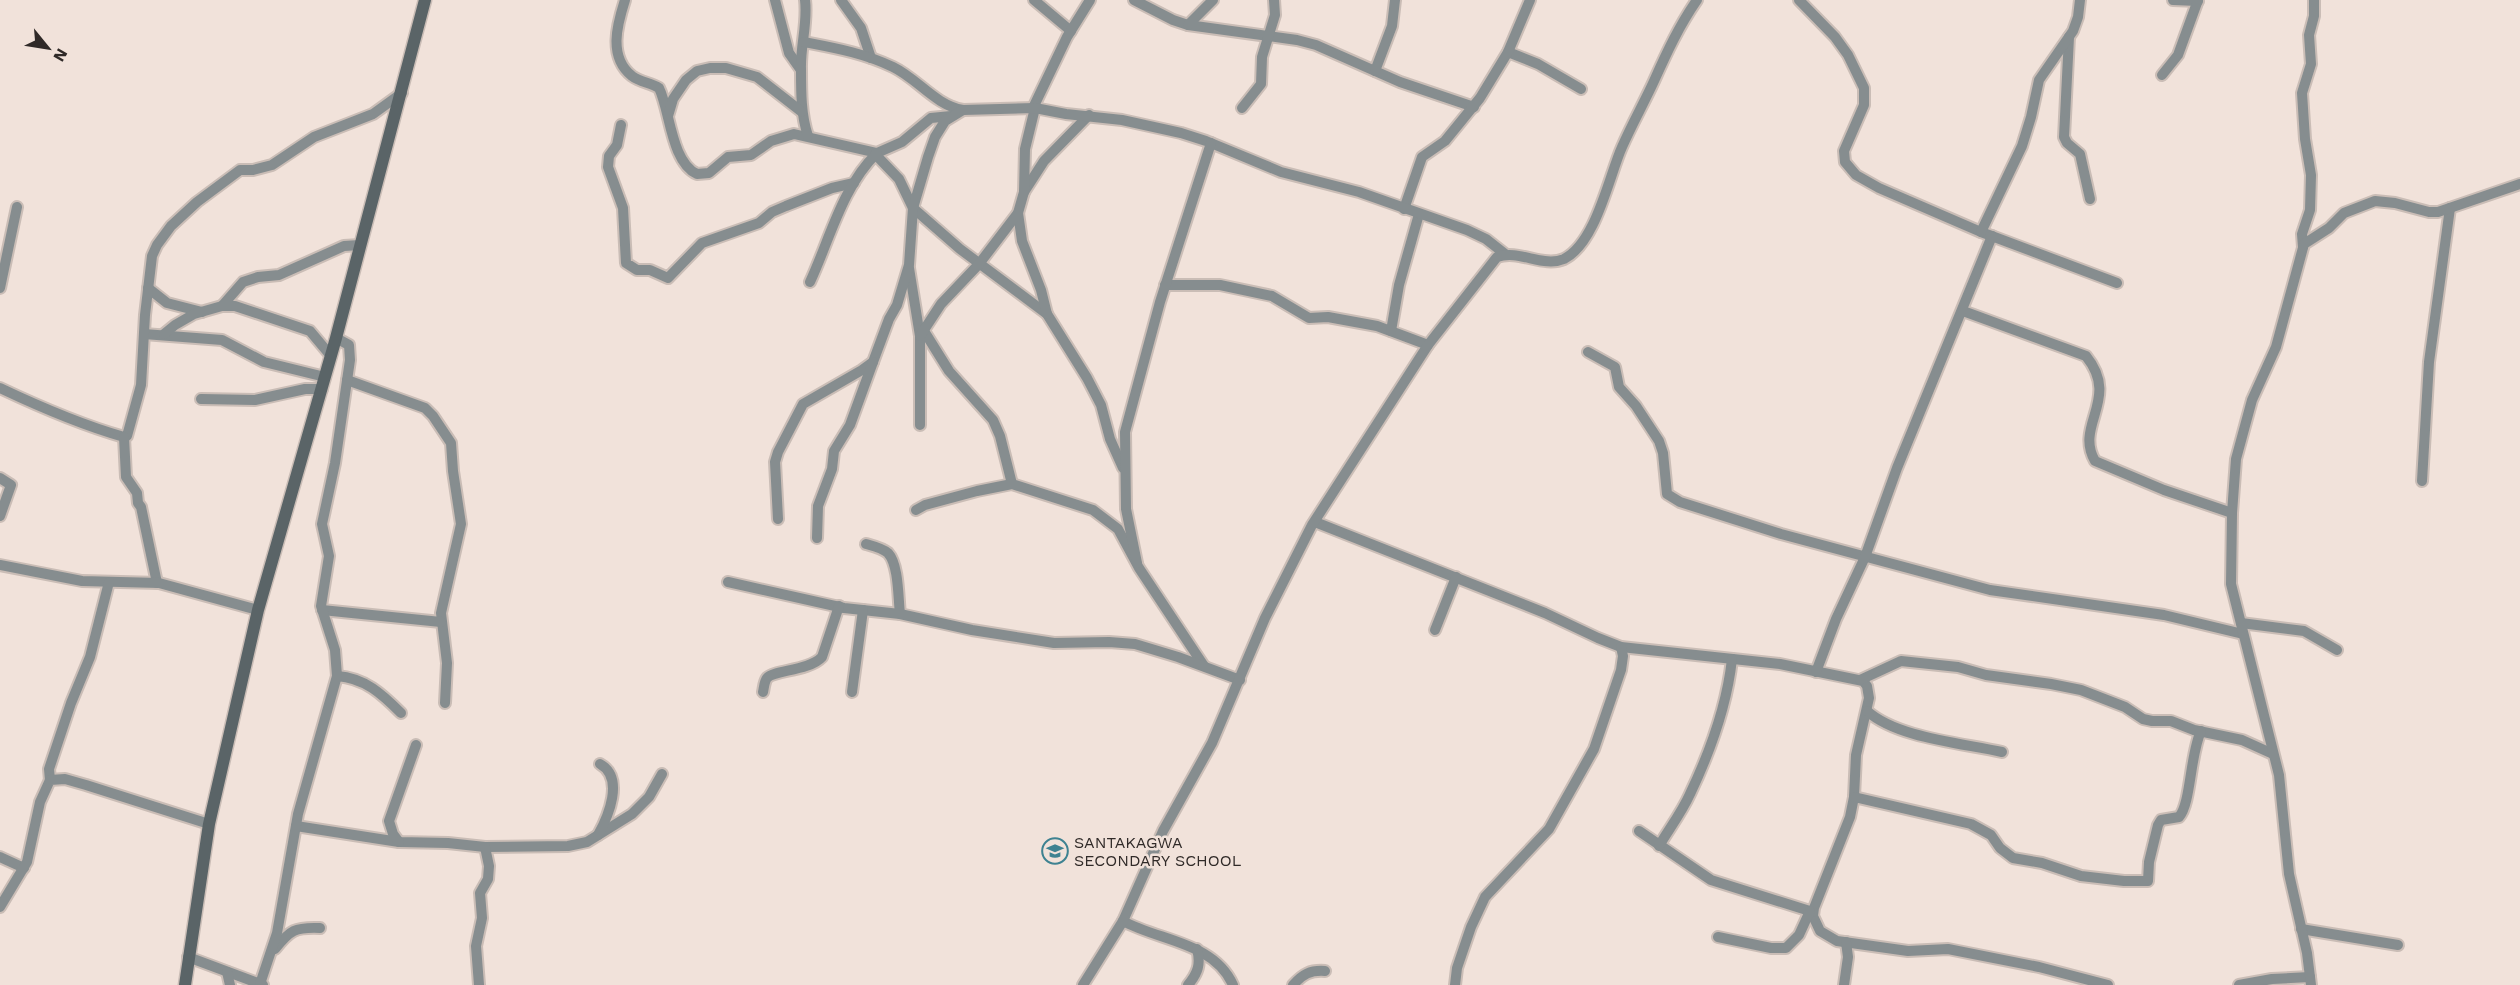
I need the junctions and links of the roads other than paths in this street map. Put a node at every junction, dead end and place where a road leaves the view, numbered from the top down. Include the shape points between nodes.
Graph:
1 (425, 0) edge
2 (625, 0) edge
3 (774, 0) edge
4 (805, 0) edge
5 (841, 0) edge
6 (851, 0) edge
7 (1034, 0) edge
8 (1090, 0) edge
9 (1134, 0) edge
10 (1213, 0) edge
11 (1274, 0) edge
12 (1395, 0) edge
13 (1530, 0) edge
14 (1696, 0) edge
15 (1799, 0) edge
16 (2080, 0) edge
17 (2173, 0) edge
18 (2314, 0) edge
19 (2198, 1) edge
20 (852, 13) junction
21 (1188, 25) junction
22 (1071, 31) junction
23 (1269, 36) junction
24 (2069, 37) junction
25 (804, 42) junction
26 (1508, 52) junction
27 (871, 58) junction
28 (801, 70) junction
29 (1376, 71) junction
30 (2162, 75) dead end
31 (1581, 89) dead end
32 (402, 93) junction
33 (1474, 107) junction
34 (1034, 108) junction
35 (1242, 108) dead end
36 (963, 110) junction
37 (802, 112) junction
38 (951, 116) junction
39 (1089, 116) junction
40 (667, 118) junction
41 (621, 125) dead end
42 (808, 136) junction
43 (1211, 143) junction
44 (876, 153) junction
45 (854, 183) junction
46 (2520, 184) edge
47 (1024, 192) junction
48 (2090, 199) dead end
49 (17, 207) dead end
50 (913, 208) junction
51 (2450, 208) junction
52 (1404, 209) junction
53 (1018, 213) junction
54 (1419, 214) junction
55 (1986, 234) junction
56 (360, 245) junction
57 (2303, 247) junction
58 (1505, 254) junction
59 (979, 264) junction
60 (909, 265) junction
61 (810, 282) dead end
62 (2117, 283) dead end
63 (1165, 285) junction
64 (0, 288) edge
65 (148, 288) junction
66 (222, 306) junction
67 (1963, 311) junction
68 (202, 312) junction
69 (1047, 314) junction
70 (1391, 331) junction
71 (922, 333) junction
72 (144, 334) junction
73 (164, 334) junction
74 (336, 338) junction
75 (1428, 345) junction
76 (1588, 352) dead end
77 (331, 356) junction
78 (873, 362) junction
79 (347, 380) junction
80 (324, 383) junction
81 (0, 388) edge
82 (201, 399) dead end
83 (921, 425) dead end
84 (124, 437) junction
85 (1124, 470) junction
86 (0, 478) edge
87 (2422, 481) dead end
88 (1012, 484) junction
89 (916, 510) dead end
90 (2232, 513) junction
91 (0, 516) edge
92 (778, 519) dead end
93 (1315, 522) junction
94 (817, 538) dead end
95 (866, 544) dead end
96 (1865, 556) junction
97 (1137, 563) junction
98 (0, 565) edge
99 (1456, 577) junction
100 (109, 582) junction
101 (728, 582) dead end
102 (157, 583) junction
103 (839, 606) junction
104 (258, 610) junction
105 (322, 610) junction
106 (863, 610) junction
107 (900, 614) junction
108 (441, 622) junction
109 (2242, 628) junction
110 (1435, 630) dead end
111 (1621, 646) junction
112 (2337, 650) dead end
113 (1732, 660) junction
114 (1204, 666) junction
115 (1816, 672) junction
116 (337, 676) junction
117 (1240, 680) junction
118 (1860, 680) junction
119 (763, 692) dead end
120 (852, 692) dead end
121 (445, 703) dead end
122 (1867, 711) junction
123 (401, 713) dead end
124 (2201, 731) junction
125 (416, 745) dead end
126 (2002, 752) dead end
127 (2273, 754) junction
128 (600, 764) dead end
129 (662, 774) dead end
130 (50, 780) junction
131 (1854, 797) junction
132 (209, 824) junction
133 (296, 826) junction
134 (1639, 831) dead end
135 (598, 835) junction
136 (399, 842) junction
137 (1659, 846) junction
138 (485, 847) junction
139 (0, 857) edge
140 (24, 867) junction
141 (0, 907) edge
142 (1812, 911) junction
143 (1123, 921) junction
144 (320, 928) dead end
145 (2301, 929) junction
146 (1718, 937) dead end
147 (1846, 942) junction
148 (2397, 945) dead end
149 (1197, 949) junction
150 (272, 952) junction
151 (188, 957) junction
152 (1325, 971) dead end
153 (227, 972) junction
154 (2310, 981) edge
155 (262, 984) edge
156 (185, 985) edge
157 (230, 985) edge
158 (479, 985) edge
159 (1083, 985) edge
160 (1188, 985) edge
161 (1233, 985) edge
162 (1293, 985) edge
163 (1455, 985) edge
164 (1844, 985) edge
165 (2108, 985) edge
166 (2239, 985) edge

1 - 32 street
2 - 40 street via 617,33 620,61 635,78 659,88
3 - 28 street via 789,53
4 - 25 street
5 - 20 street
6 - 20 street
7 - 22 street
8 - 22 street
9 - 21 street
10 - 21 street
11 - 23 street via 1275,15
12 - 29 street via 1392,26
13 - 26 street
14 - 58 street via 1669,46 1621,148 1602,205 1580,243 1558,261
15 - 55 street via 1835,37 1864,88 1864,105 1845,144 1844,157 1849,168 1879,188
16 - 24 street
17 - 19 street
18 - 57 street via 2309,35 2311,64 2302,93 2311,175
19 - 30 street via 2178,55
20 - 27 street
21 - 23 street
22 - 34 street
23 - 29 street via 1316,45
23 - 35 street via 1262,57 1261,84
24 - 48 street via 2064,137 2080,154
24 - 55 street via 2042,74 2022,146
25 - 27 street
25 - 28 street
26 - 31 street
26 - 33 street
27 - 36 street via 909,76 950,108
28 - 37 street
29 - 33 street
32 - 56 street
32 - 65 street via 373,114 314,137 272,165 240,170 197,202 157,245
33 - 52 street via 1445,141 1422,157
34 - 36 street
34 - 39 street
34 - 47 street via 1025,149
36 - 38 street
37 - 40 street via 757,77 726,68 710,68 686,80 673,99
37 - 42 street
38 - 44 street via 931,118 902,142
38 - 50 street via 935,137
39 - 43 street via 1180,133
39 - 47 street via 1044,161
40 - 42 street via 688,167 703,175 728,156 751,156 782,135
41 - 45 street via 608,167 623,208 626,263 668,278 702,243 759,223 786,206
42 - 44 street
43 - 52 street via 1281,172 1359,192
43 - 63 street
44 - 45 street
44 - 50 street via 899,179
45 - 61 street
46 - 51 street
47 - 53 street
49 - 64 street
50 - 59 street
50 - 60 street
51 - 57 street via 2429,212 2375,201 2344,213
51 - 87 street via 2429,362
52 - 54 street
53 - 59 street
53 - 69 street via 1022,241
54 - 58 street via 1467,230
54 - 70 street
55 - 62 street
55 - 67 street
56 - 66 street via 334,250 279,275 243,282
56 - 74 street
57 - 90 street via 2276,347 2252,400 2236,459
58 - 75 street via 1489,266
59 - 69 street
59 - 71 street via 941,304
60 - 71 street
60 - 78 street
63 - 70 street via 1220,285 1272,296 1309,318 1328,317
63 - 85 street via 1134,390 1125,432
65 - 68 street via 168,303
65 - 72 street
66 - 68 street
66 - 77 street via 248,309 310,331
67 - 90 street via 2086,356 2101,388 2091,428 2090,453 2095,460 2164,490
67 - 96 street
68 - 73 street
69 - 85 street via 1101,405
70 - 75 street
71 - 83 street
71 - 88 street via 949,371 993,420
72 - 73 street
72 - 84 street via 141,385 130,430
73 - 80 street via 222,340 264,362
74 - 77 street
74 - 79 street via 350,346
75 - 93 street
76 - 96 street via 1614,368 1619,387 1659,441 1665,487 1671,498
77 - 80 street
78 - 92 street via 803,404 796,414 775,462
78 - 94 street via 850,425 834,452 818,506
79 - 105 street via 335,464 323,512 329,556
79 - 108 street via 425,408 451,443 461,524
80 - 82 street via 255,400
80 - 104 street
81 - 84 street
84 - 102 street via 126,477 141,507
85 - 97 street via 1126,509
86 - 91 street via 11,485
88 - 89 street
88 - 97 street via 1079,504 1107,518 1118,529
90 - 109 street via 2231,584
93 - 99 street
93 - 117 street via 1265,618
95 - 107 street via 881,549 892,559
96 - 109 street via 1990,590
96 - 115 street
97 - 114 street
98 - 100 street via 82,581
99 - 110 street
99 - 111 street
100 - 102 street
100 - 130 street via 90,657 49,769
101 - 103 street
102 - 104 street
103 - 106 street
103 - 119 street via 822,657 795,671 774,673 765,681
104 - 132 street
105 - 108 street
105 - 116 street via 335,650
106 - 107 street
106 - 120 street
107 - 114 street via 1054,643 1135,644
108 - 121 street via 447,663
109 - 112 street via 2304,632
109 - 127 street
111 - 113 street
111 - 163 street via 1621,670 1594,749 1549,829 1485,897 1461,958
113 - 115 street
113 - 137 street via 1729,683 1700,771
114 - 117 street
115 - 118 street
116 - 123 street via 357,679 373,688
116 - 133 street
117 - 143 street via 1212,743 1162,831
118 - 122 street via 1869,691
118 - 124 street via 1901,661 1958,667 2080,690 2152,721 2171,721
122 - 126 street via 1883,724
122 - 131 street via 1856,755
124 - 127 street via 2248,742
124 - 131 street via 2193,753 2184,808 2179,817 2161,820 2158,825 2148,881 2081,876 2013,858 1991,836 1971,824
125 - 136 street via 389,821
127 - 145 street via 2281,785 2289,874
128 - 135 street via 608,771 612,802
129 - 135 street via 643,804
130 - 132 street via 65,779
130 - 140 street via 40,802
131 - 142 street via 1842,839
132 - 151 street
133 - 136 street
133 - 150 street
134 - 137 street
135 - 138 street via 568,846
136 - 138 street
137 - 142 street via 1720,884
138 - 158 street via 489,866 488,879 480,893 482,918 476,946
139 - 140 street
140 - 141 street
142 - 146 street via 1799,935 1786,948
142 - 147 street via 1820,931
143 - 149 street
143 - 159 street
144 - 150 street via 294,930
145 - 148 street
145 - 154 street
147 - 164 street
147 - 165 street via 1908,951 1948,949
149 - 160 street via 1200,960
149 - 161 street via 1221,966
150 - 155 street
151 - 153 street
151 - 156 street
152 - 162 street via 1311,971
153 - 155 street
153 - 157 street
154 - 166 street via 2272,979

